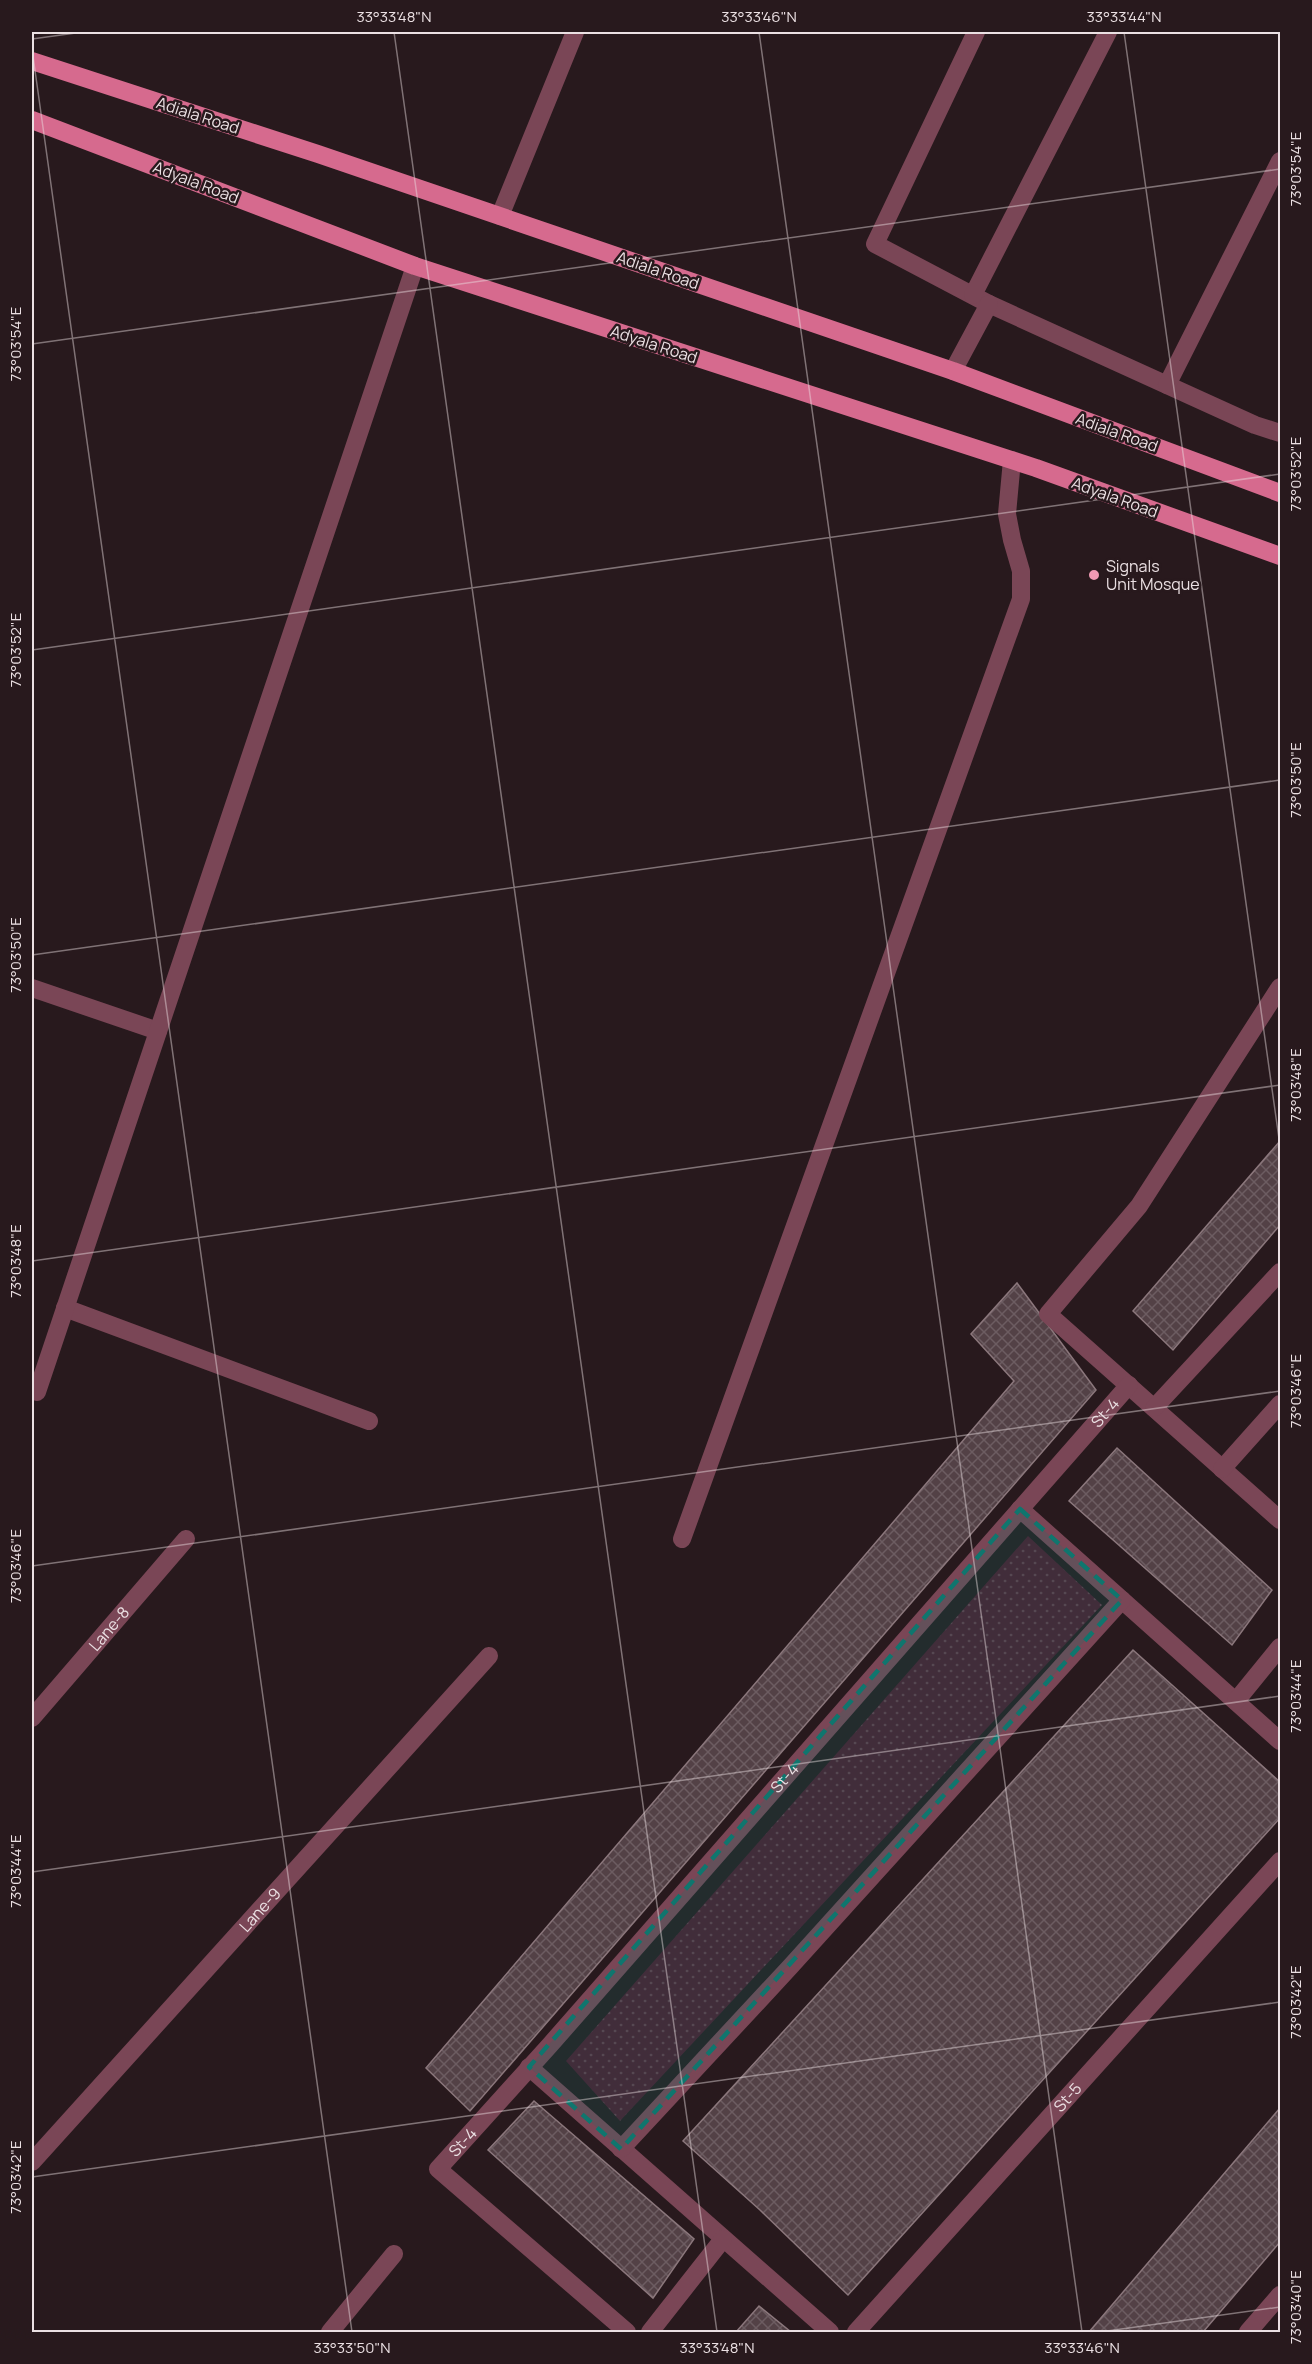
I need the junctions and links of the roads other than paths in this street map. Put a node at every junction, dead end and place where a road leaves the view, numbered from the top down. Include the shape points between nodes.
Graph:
1 (575, 32) edge
2 (976, 32) edge
3 (1108, 32) edge
4 (32, 61) edge
5 (32, 120) edge
6 (1281, 161) edge
7 (500, 216) junction
8 (415, 266) junction
9 (981, 300) junction
10 (953, 371) junction
11 (1167, 385) junction
12 (1281, 433) edge
13 (1012, 460) junction
14 (1281, 493) edge
15 (1281, 556) edge
16 (1281, 987) edge
17 (32, 988) edge
18 (158, 1031) junction
19 (1281, 1272) edge
20 (65, 1308) junction
21 (1129, 1385) junction
22 (32, 1390) edge
23 (1281, 1404) edge
24 (1154, 1408) junction
25 (369, 1421) dead end
26 (1222, 1469) junction
27 (1020, 1509) junction
28 (1281, 1520) edge
29 (186, 1539) dead end
30 (682, 1539) dead end
31 (1122, 1600) junction
32 (1281, 1647) edge
33 (489, 1656) dead end
34 (1236, 1701) junction
35 (32, 1718) edge
36 (1281, 1741) edge
37 (1281, 1862) edge
38 (529, 2067) junction
39 (621, 2149) junction
40 (32, 2162) edge
41 (723, 2239) junction
42 (394, 2254) dead end
43 (1281, 2295) edge
44 (330, 2332) edge
45 (627, 2332) edge
46 (650, 2332) edge
47 (830, 2332) edge
48 (856, 2332) edge
49 (1248, 2332) edge

1 - 7 street
2 - 9 street via 875,244
3 - 9 street
4 - 7 main road, Adiala Road
5 - 8 main road, Adyala Road
6 - 11 street
7 - 10 main road, Adiala Road
8 - 13 main road, Adyala Road
8 - 18 street
9 - 10 street
9 - 11 street
10 - 14 main road, Adiala Road
11 - 12 street
13 - 15 main road, Adyala Road
13 - 30 street via 1007,514 1021,572 1021,599
16 - 21 street via 1139,1206 1048,1314
17 - 18 street
18 - 20 street
19 - 24 street
20 - 22 street via 37,1392
20 - 25 street
21 - 24 street
21 - 27 street, St-4
23 - 26 street
24 - 26 street
26 - 28 street
27 - 31 street
27 - 38 street, St-4
29 - 35 street, Lane-8
31 - 34 street
31 - 39 street
32 - 34 street
33 - 40 street, Lane-9
34 - 36 street
37 - 48 street, St-5
38 - 39 street
38 - 45 street, St-4 via 438,2169
39 - 41 street
41 - 46 street
41 - 47 street
42 - 44 street
43 - 49 street

